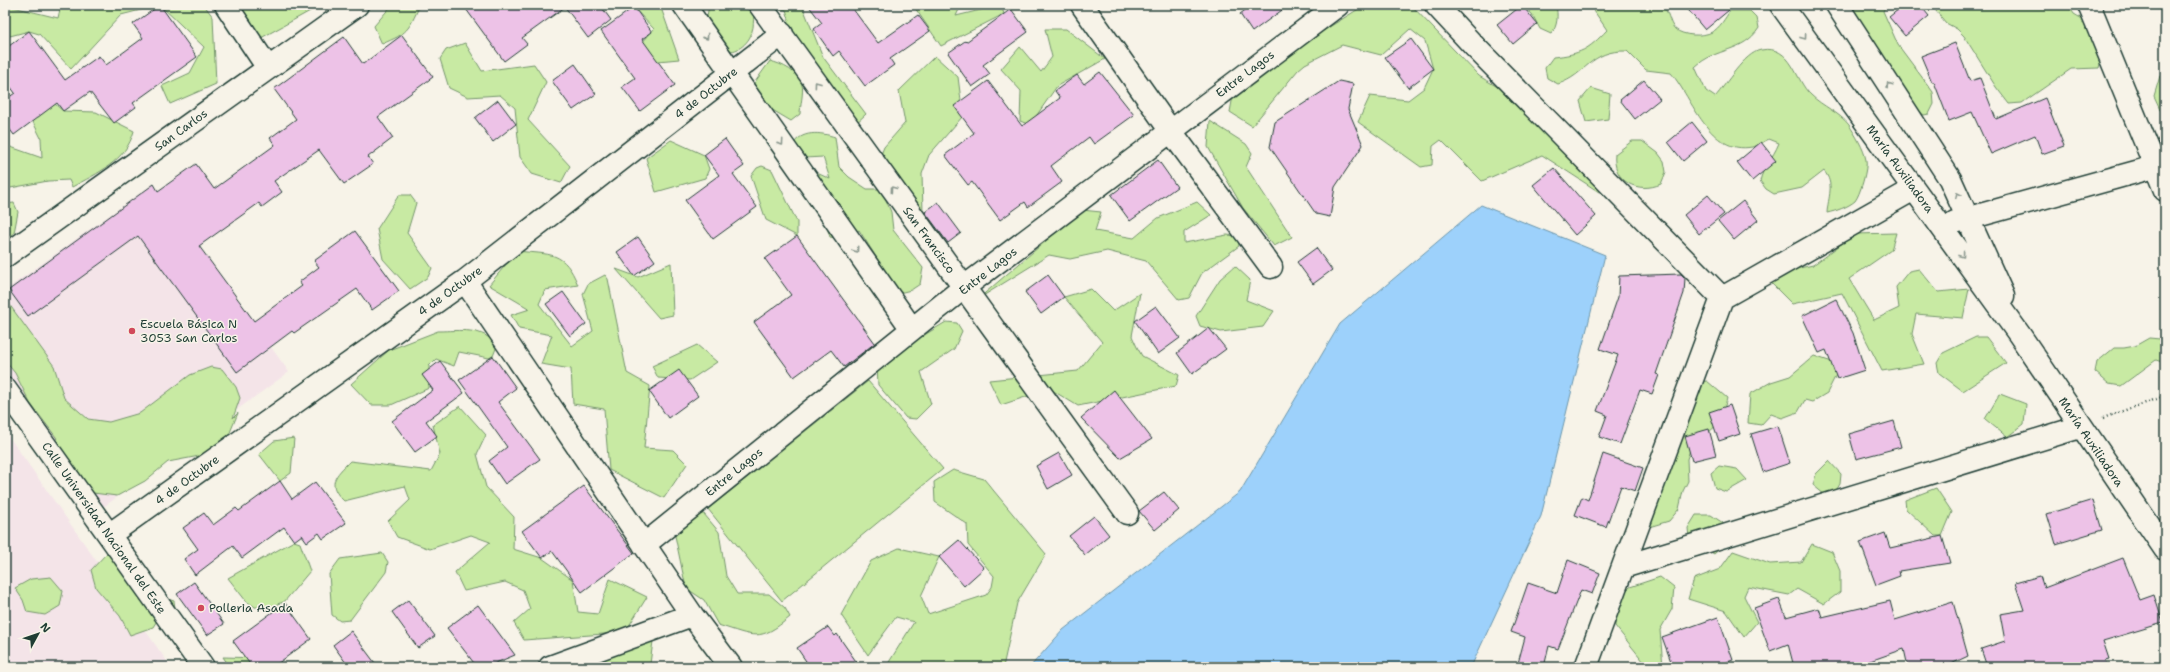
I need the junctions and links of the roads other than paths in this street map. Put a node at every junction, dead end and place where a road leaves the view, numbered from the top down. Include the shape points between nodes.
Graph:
1 (226, 5) edge
2 (357, 5) edge
3 (684, 5) edge
4 (760, 5) edge
5 (1082, 5) edge
6 (1338, 5) edge
7 (1436, 5) edge
8 (1837, 5) edge
9 (2089, 5) edge
10 (1785, 6) edge
11 (782, 34) junction
12 (268, 68) junction
13 (732, 73) junction
14 (1170, 130) junction
15 (2160, 164) edge
16 (1914, 189) junction
17 (2165, 190) edge
18 (1969, 218) junction
19 (1942, 226) junction
20 (5, 256) edge
21 (1271, 267) dead end
22 (465, 281) junction
23 (965, 289) junction
24 (1722, 298) junction
25 (912, 329) junction
26 (2019, 334) junction
27 (5, 389) edge
28 (2080, 427) junction
29 (1127, 513) dead end
30 (109, 535) junction
31 (644, 544) junction
32 (2165, 549) edge
33 (1623, 566) junction
34 (692, 615) junction
35 (203, 667) edge
36 (550, 667) edge
37 (731, 667) edge
38 (1586, 667) edge

1 - 12 street
2 - 12 street, San Carlos
3 -> 13 street
4 - 11 street, San Francisco
5 - 14 street
6 - 14 street, Entre Lagos
7 - 24 street
18 -> 8 street, María Auxiliadora via 1950,179
9 - 15 street
10 -> 16 street, María Auxiliadora
11 - 13 street, 4 de Octubre
23 -> 11 street, San Francisco
12 - 20 street, San Carlos
13 - 22 street, 4 de Octubre
13 -> 25 street
14 - 21 street
14 - 23 street, Entre Lagos
15 - 17 street
15 - 18 street
16 - 19 street, María Auxiliadora
16 - 24 street
18 - 19 street
18 - 26 street, María Auxiliadora
19 -> 26 street, María Auxiliadora
22 - 30 street, 4 de Octubre
22 - 31 street
23 - 25 street, Entre Lagos
23 - 29 street, San Francisco
24 - 33 street
25 - 31 street, Entre Lagos
26 - 28 street, María Auxiliadora
27 - 30 street, Calle Universidad Nacional del Este
28 - 32 street, María Auxiliadora
28 - 33 street
30 - 35 street, Calle Universidad Nacional del Este
31 - 34 street
33 - 38 street
34 - 36 street
34 - 37 street

